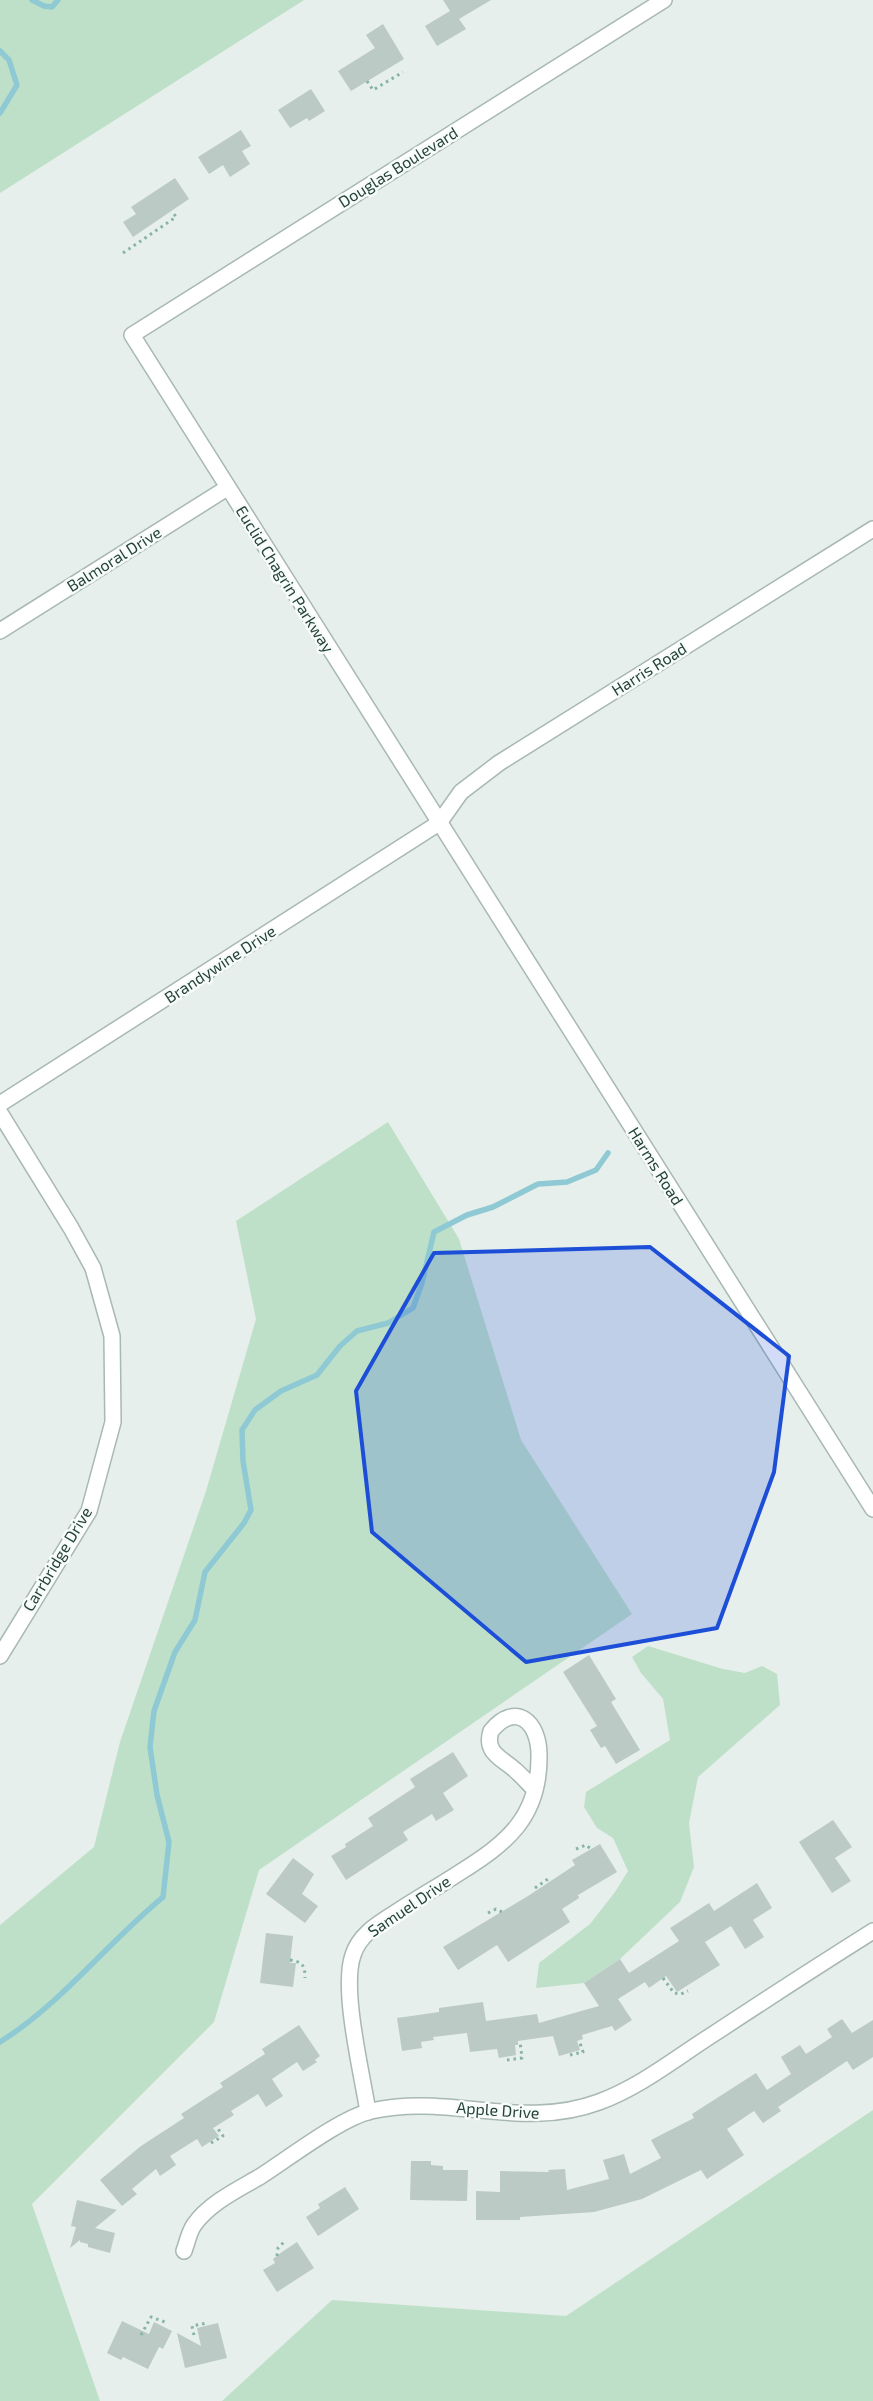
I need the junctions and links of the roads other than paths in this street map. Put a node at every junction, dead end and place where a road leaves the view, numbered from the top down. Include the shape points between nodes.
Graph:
1 (664, 0) edge
2 (132, 334) joint
3 (227, 488) junction
4 (873, 529) edge
5 (0, 631) edge
6 (439, 824) junction
7 (0, 1104) edge
8 (0, 1114) edge
9 (873, 1509) edge
10 (0, 1656) edge
11 (535, 1790) junction
12 (873, 1931) edge
13 (368, 2112) junction
14 (184, 2251) dead end

1 - 2 street, Douglas Boulevard
2 - 3 street, Euclid Chagrin Parkway
3 - 5 street, Balmoral Drive
3 - 6 street, Euclid Chagrin Parkway
4 - 6 street, Harris Road via 499,763 461,792
6 - 7 street, Brandywine Drive
6 - 9 street, Harms Road
8 - 10 street, Carrbridge Drive via 72,1228 93,1268 112,1336 113,1422 89,1511
11 - 11 street, Samuel Drive via 539,1752 534,1728 526,1720 510,1716 491,1731 489,1744 498,1759
11 - 13 street, Samuel Drive via 517,1829 502,1845 375,1925 357,1943 350,1967 349,1989
12 - 13 street, Apple Drive via 651,2074 600,2102 552,2114 522,2115 418,2105
13 - 14 street, Apple Drive via 335,2128 210,2209 193,2227

